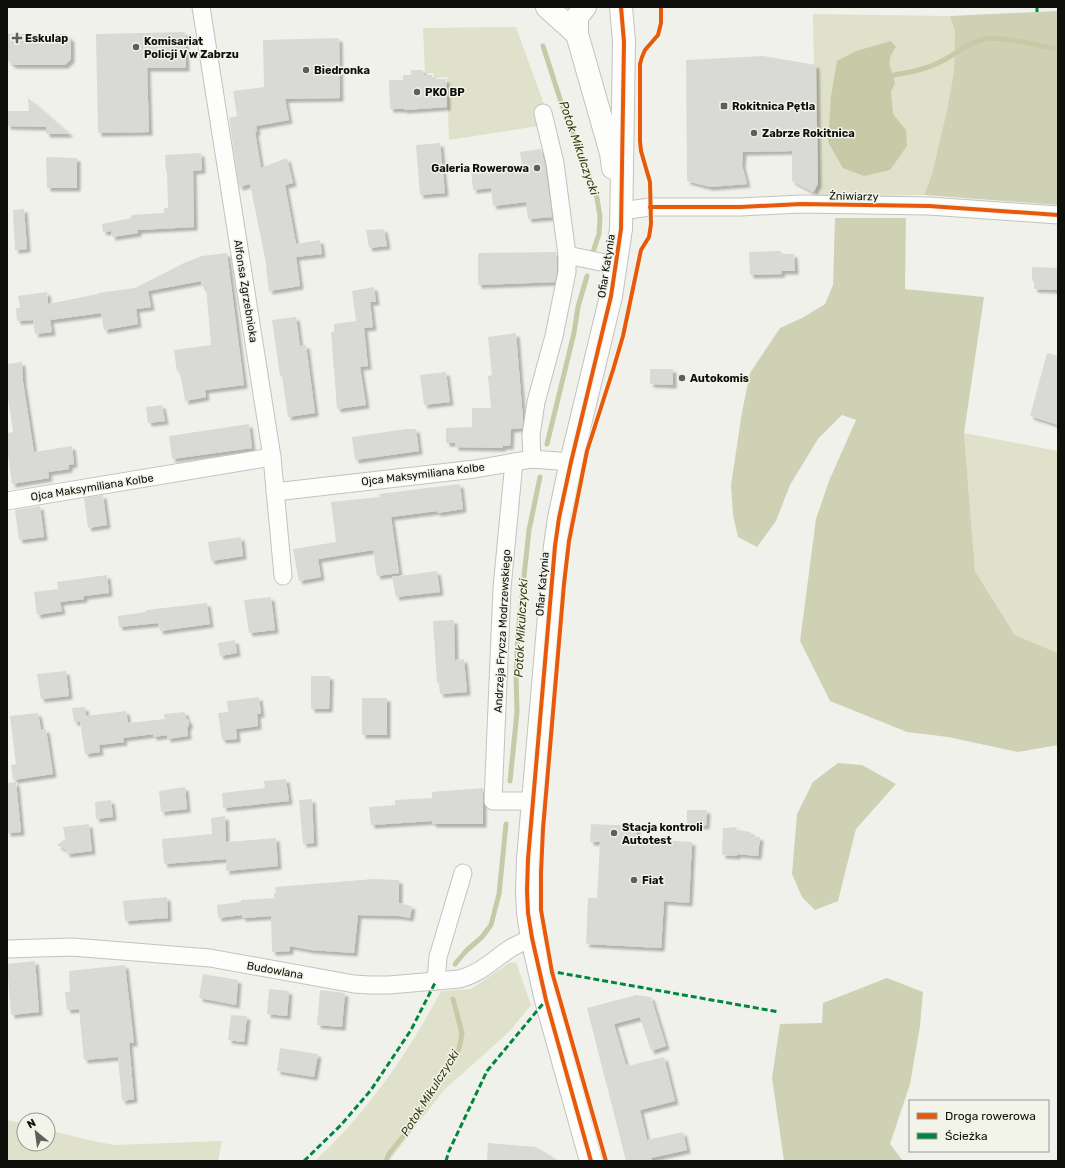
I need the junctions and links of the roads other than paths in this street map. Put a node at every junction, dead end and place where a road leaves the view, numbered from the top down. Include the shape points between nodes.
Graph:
1 (201, 7) edge
2 (547, 7) edge
3 (585, 7) edge
4 (621, 7) edge
5 (577, 34) junction
6 (543, 112) dead end
7 (621, 211) junction
8 (1058, 215) edge
9 (567, 254) junction
10 (615, 266) junction
11 (272, 457) junction
12 (532, 460) junction
13 (514, 462) junction
14 (571, 462) junction
15 (275, 492) junction
16 (7, 501) edge
17 (283, 576) dead end
18 (533, 802) junction
19 (463, 873) dead end
20 (532, 938) junction
21 (7, 950) edge
22 (436, 981) junction
23 (591, 1161) edge

1 - 11 street, Alfonsa Zgrzebnioka
2 - 5 street
3 - 5 street, Ofiar Katynia via 577,17
4 - 7 street, Ofiar Katynia via 624,42
5 - 7 street, Ofiar Katynia via 611,153
6 - 9 street via 555,163
7 - 8 street, Żniwiarzy via 650,207 801,204 929,206
7 - 10 street, Ofiar Katynia
9 - 10 street
9 - 12 street via 567,272 554,336 536,402 531,435
10 - 14 street, Ofiar Katynia via 611,296
11 - 15 street, Alfonsa Zgrzebnioka
11 - 16 street, Ojca Maksymiliana Kolbe
12 - 13 street, Ojca Maksymiliana Kolbe
12 - 14 street, Ojca Maksymiliana Kolbe
13 - 15 street, Ojca Maksymiliana Kolbe via 475,469
13 - 18 street, Andrzeja Frycza Modrzewskiego via 502,588 493,801
14 - 18 street, Ofiar Katynia via 555,546
15 - 17 street, Alfonsa Zgrzebnioka
18 - 20 street, Ofiar Katynia via 527,891
19 - 22 street via 438,957
20 - 22 street, Budowlana via 468,976
20 - 23 street, Ofiar Katynia via 546,1000
21 - 22 street, Budowlana via 72,947 210,958 370,986

